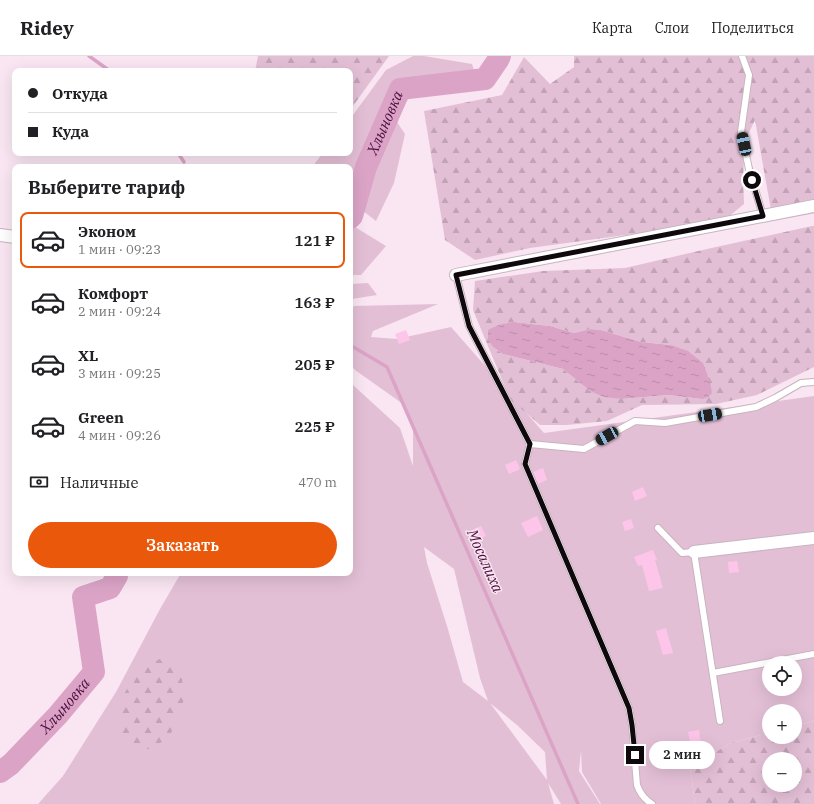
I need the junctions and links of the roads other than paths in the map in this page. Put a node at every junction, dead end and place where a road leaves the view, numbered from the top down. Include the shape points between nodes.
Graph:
1 (742, 56) edge
2 (814, 206) edge
3 (763, 216) junction
4 (0, 235) edge
5 (12, 237) edge
6 (456, 275) joint
7 (814, 382) edge
8 (530, 444) junction
9 (658, 528) dead end
10 (814, 538) edge
11 (694, 552) junction
12 (814, 654) edge
13 (713, 673) junction
14 (720, 721) dead end
15 (652, 804) edge

1 - 3 lane via 749,75 741,132
2 - 3 street
3 - 6 street
4 - 5 street
6 - 8 lane via 469,326
7 - 8 lane via 800,383 756,406 665,423 634,421 584,449
8 - 15 lane via 525,464 629,708 637,785 640,794
9 - 11 lane via 682,553
10 - 11 street
11 - 13 lane
12 - 13 lane
13 - 14 lane

